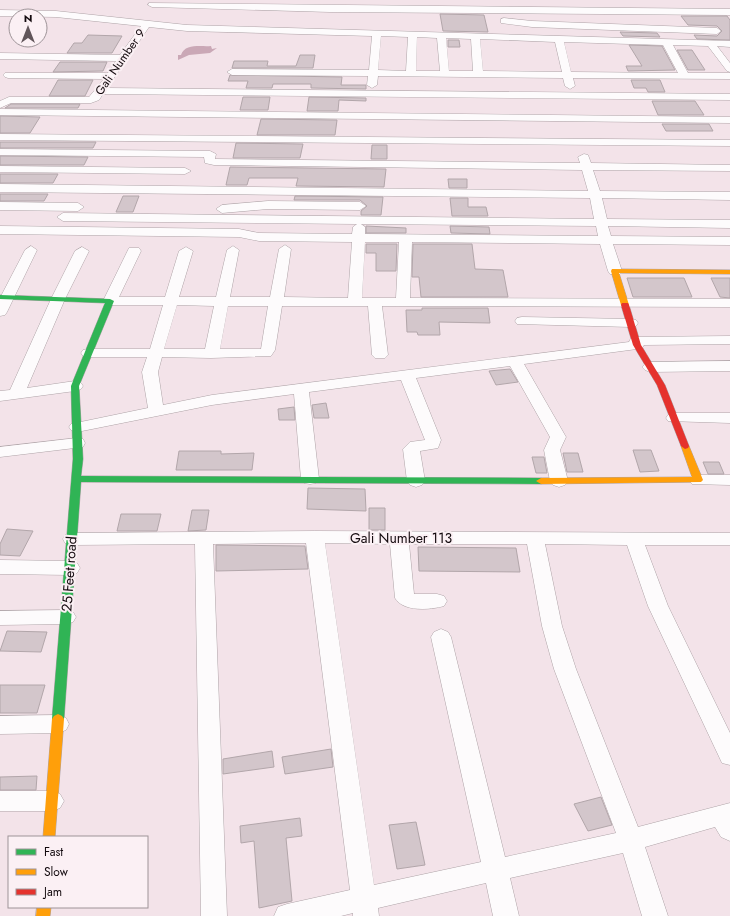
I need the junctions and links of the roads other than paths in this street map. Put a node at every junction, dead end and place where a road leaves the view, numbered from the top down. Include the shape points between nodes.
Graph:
1 (315, 0) edge
2 (529, 0) edge
3 (624, 0) edge
4 (652, 0) edge
5 (684, 0) edge
6 (152, 2) edge
7 (532, 11) junction
8 (630, 12) junction
9 (659, 12) junction
10 (692, 12) junction
11 (702, 12) junction
12 (730, 12) edge
13 (0, 13) edge
14 (332, 16) junction
15 (429, 19) dead end
16 (493, 21) dead end
17 (532, 24) junction
18 (150, 26) junction
19 (717, 31) junction
20 (330, 34) junction
21 (377, 35) junction
22 (413, 36) junction
23 (441, 37) junction
24 (475, 38) junction
25 (534, 39) junction
26 (559, 40) junction
27 (667, 42) junction
28 (712, 44) junction
29 (729, 44) edge
30 (0, 56) edge
31 (124, 58) junction
32 (730, 69) edge
33 (232, 72) dead end
34 (373, 74) junction
35 (411, 74) junction
36 (445, 74) junction
37 (478, 74) junction
38 (8, 75) dead end
39 (568, 75) junction
40 (111, 76) junction
41 (685, 76) junction
42 (730, 76) edge
43 (100, 91) junction
44 (372, 94) junction
45 (572, 96) junction
46 (730, 97) edge
47 (0, 105) edge
48 (0, 112) edge
49 (573, 118) junction
50 (730, 120) edge
51 (368, 132) junction
52 (0, 137) edge
53 (578, 143) junction
54 (730, 143) edge
55 (0, 152) edge
56 (210, 154) junction
57 (364, 164) junction
58 (588, 166) junction
59 (730, 168) edge
60 (0, 169) edge
61 (185, 171) dead end
62 (0, 188) edge
63 (361, 191) junction
64 (595, 195) junction
65 (730, 196) edge
66 (0, 206) edge
67 (22, 206) junction
68 (360, 206) junction
69 (63, 217) dead end
70 (359, 221) junction
71 (601, 223) junction
72 (730, 224) edge
73 (4, 230) edge
74 (358, 238) junction
75 (406, 239) junction
76 (605, 240) junction
77 (730, 241) edge
78 (285, 249) dead end
79 (31, 250) dead end
80 (186, 250) dead end
81 (233, 250) dead end
82 (82, 251) dead end
83 (134, 251) dead end
84 (615, 271) junction
85 (730, 272) edge
86 (4, 297) edge
87 (58, 299) junction
88 (110, 301) junction
89 (171, 301) junction
90 (222, 302) junction
91 (276, 302) junction
92 (355, 302) junction
93 (375, 302) junction
94 (403, 303) junction
95 (625, 303) junction
96 (730, 303) edge
97 (0, 312) edge
98 (522, 321) dead end
99 (631, 324) junction
100 (730, 340) edge
101 (636, 343) junction
102 (88, 353) junction
103 (155, 354) junction
104 (211, 354) junction
105 (380, 354) dead end
106 (514, 362) junction
107 (650, 366) junction
108 (730, 366) edge
109 (406, 376) junction
110 (75, 386) junction
111 (301, 389) junction
112 (16, 394) junction
113 (0, 396) edge
114 (156, 411) junction
115 (674, 418) junction
116 (730, 418) edge
117 (77, 435) junction
118 (0, 452) edge
119 (77, 479) junction
120 (310, 479) junction
121 (698, 480) junction
122 (730, 480) edge
123 (416, 481) junction
124 (559, 481) junction
125 (315, 537) junction
126 (204, 538) junction
127 (399, 538) junction
128 (72, 539) junction
129 (535, 539) junction
130 (634, 539) junction
131 (730, 539) edge
132 (0, 566) edge
133 (70, 568) junction
134 (438, 601) dead end
135 (66, 617) junction
136 (0, 618) edge
137 (441, 637) dead end
138 (0, 724) edge
139 (58, 724) junction
140 (730, 756) edge
141 (0, 801) edge
142 (52, 801) junction
143 (727, 819) edge
144 (49, 836) edge
145 (631, 840) junction
146 (496, 869) junction
147 (365, 908) edge
148 (214, 916) edge
149 (287, 916) edge
150 (506, 916) edge
151 (655, 916) edge

1 - 14 street
2 - 7 street
3 - 8 street
4 - 9 street
5 - 10 street
6 - 14 street
6 - 18 street
7 - 8 street
7 - 14 street
7 - 17 street
8 - 9 street
9 - 10 street
10 - 11 street
11 - 12 street
11 - 19 street
13 - 18 street via 56,14
14 - 15 street
14 - 20 street
16 - 17 street
17 - 19 street
17 - 25 street
18 - 20 street
18 - 31 street, Gali Number 9
19 - 29 street
20 - 21 street
21 - 22 street
21 - 34 street
22 - 23 street
22 - 35 street
23 - 24 street
23 - 36 street
24 - 25 street
24 - 37 street
25 - 26 street
26 - 27 street
26 - 39 street
27 - 28 street
27 - 41 street
28 - 29 street
28 - 32 street
30 - 31 street
31 - 40 street, Gali Number 9
33 - 34 street
34 - 35 street
34 - 44 street
35 - 36 street
36 - 37 street
37 - 39 street
38 - 40 street
39 - 41 street
39 - 45 street
40 - 43 street, Gali Number 9
41 - 42 street
43 - 44 street
43 - 47 street, Gali Number 9 via 95,98 86,101 9,100
44 - 45 street
44 - 51 street
45 - 46 street
45 - 49 street
48 - 51 street
49 - 50 street
49 - 51 street
49 - 53 street
51 - 52 street
51 - 53 street
51 - 56 street via 215,149 211,150
51 - 57 street
53 - 54 street
53 - 58 street
55 - 56 street
56 - 57 street via 209,161 214,162
57 - 58 street
57 - 63 street
58 - 59 street
58 - 64 street
60 - 61 street
62 - 63 street
63 - 64 street
63 - 68 street
64 - 65 street
64 - 71 street
66 - 67 street
67 - 68 street via 237,209 268,205
67 - 73 street
68 - 70 street
69 - 70 street
70 - 71 street
70 - 74 street
71 - 72 street
71 - 76 street
73 - 74 street via 231,233 259,237
74 - 75 street
74 - 92 street
75 - 76 street
75 - 94 street
76 - 77 street
76 - 84 street
78 - 91 street
79 - 86 street
80 - 89 street
81 - 90 street
82 - 87 street
83 - 88 street
84 - 85 street
84 - 95 street
86 - 87 street
86 - 97 street
87 - 88 street
87 - 112 street
88 - 89 street
88 - 102 street
89 - 90 street
89 - 103 street
90 - 91 street
90 - 104 street
91 - 92 street
91 - 104 street via 267,352
92 - 93 street
93 - 94 street
93 - 105 street
94 - 95 street
95 - 96 street
95 - 99 street
98 - 99 street
99 - 101 street
100 - 101 street
101 - 106 street
101 - 107 street
102 - 103 street
102 - 110 street
103 - 104 street
103 - 114 street via 150,379
106 - 109 street
106 - 124 street via 558,437 552,450
107 - 108 street
107 - 115 street via 661,385
109 - 111 street
109 - 123 street via 433,442 411,449
110 - 112 street
110 - 117 street, 25 Feet road
111 - 114 street via 212,400
111 - 120 street
112 - 113 street
114 - 117 street
115 - 116 street
115 - 121 street
117 - 118 street
117 - 119 street, 25 Feet road
119 - 120 street
119 - 128 street, 25 Feet road
120 - 123 street
121 - 122 street
121 - 124 street
123 - 124 street
125 - 126 street, Gali Number 113
125 - 127 street, Gali Number 113
125 - 147 street
126 - 128 street, Gali Number 113
126 - 148 street
127 - 129 street, Gali Number 113
127 - 134 street via 404,598 412,601
128 - 133 street, 25 Feet road
129 - 130 street, Gali Number 113
129 - 145 street via 552,626 565,669
130 - 131 street, Gali Number 113
130 - 140 street via 658,606
132 - 133 street
133 - 135 street, 25 Feet road
135 - 136 street
135 - 139 street, 25 Feet road
137 - 146 street
138 - 139 street
139 - 142 street, 25 Feet road
141 - 142 street
142 - 144 street, 25 Feet road
143 - 145 street
145 - 146 street
145 - 151 street
146 - 147 street
146 - 150 street
147 - 149 street

